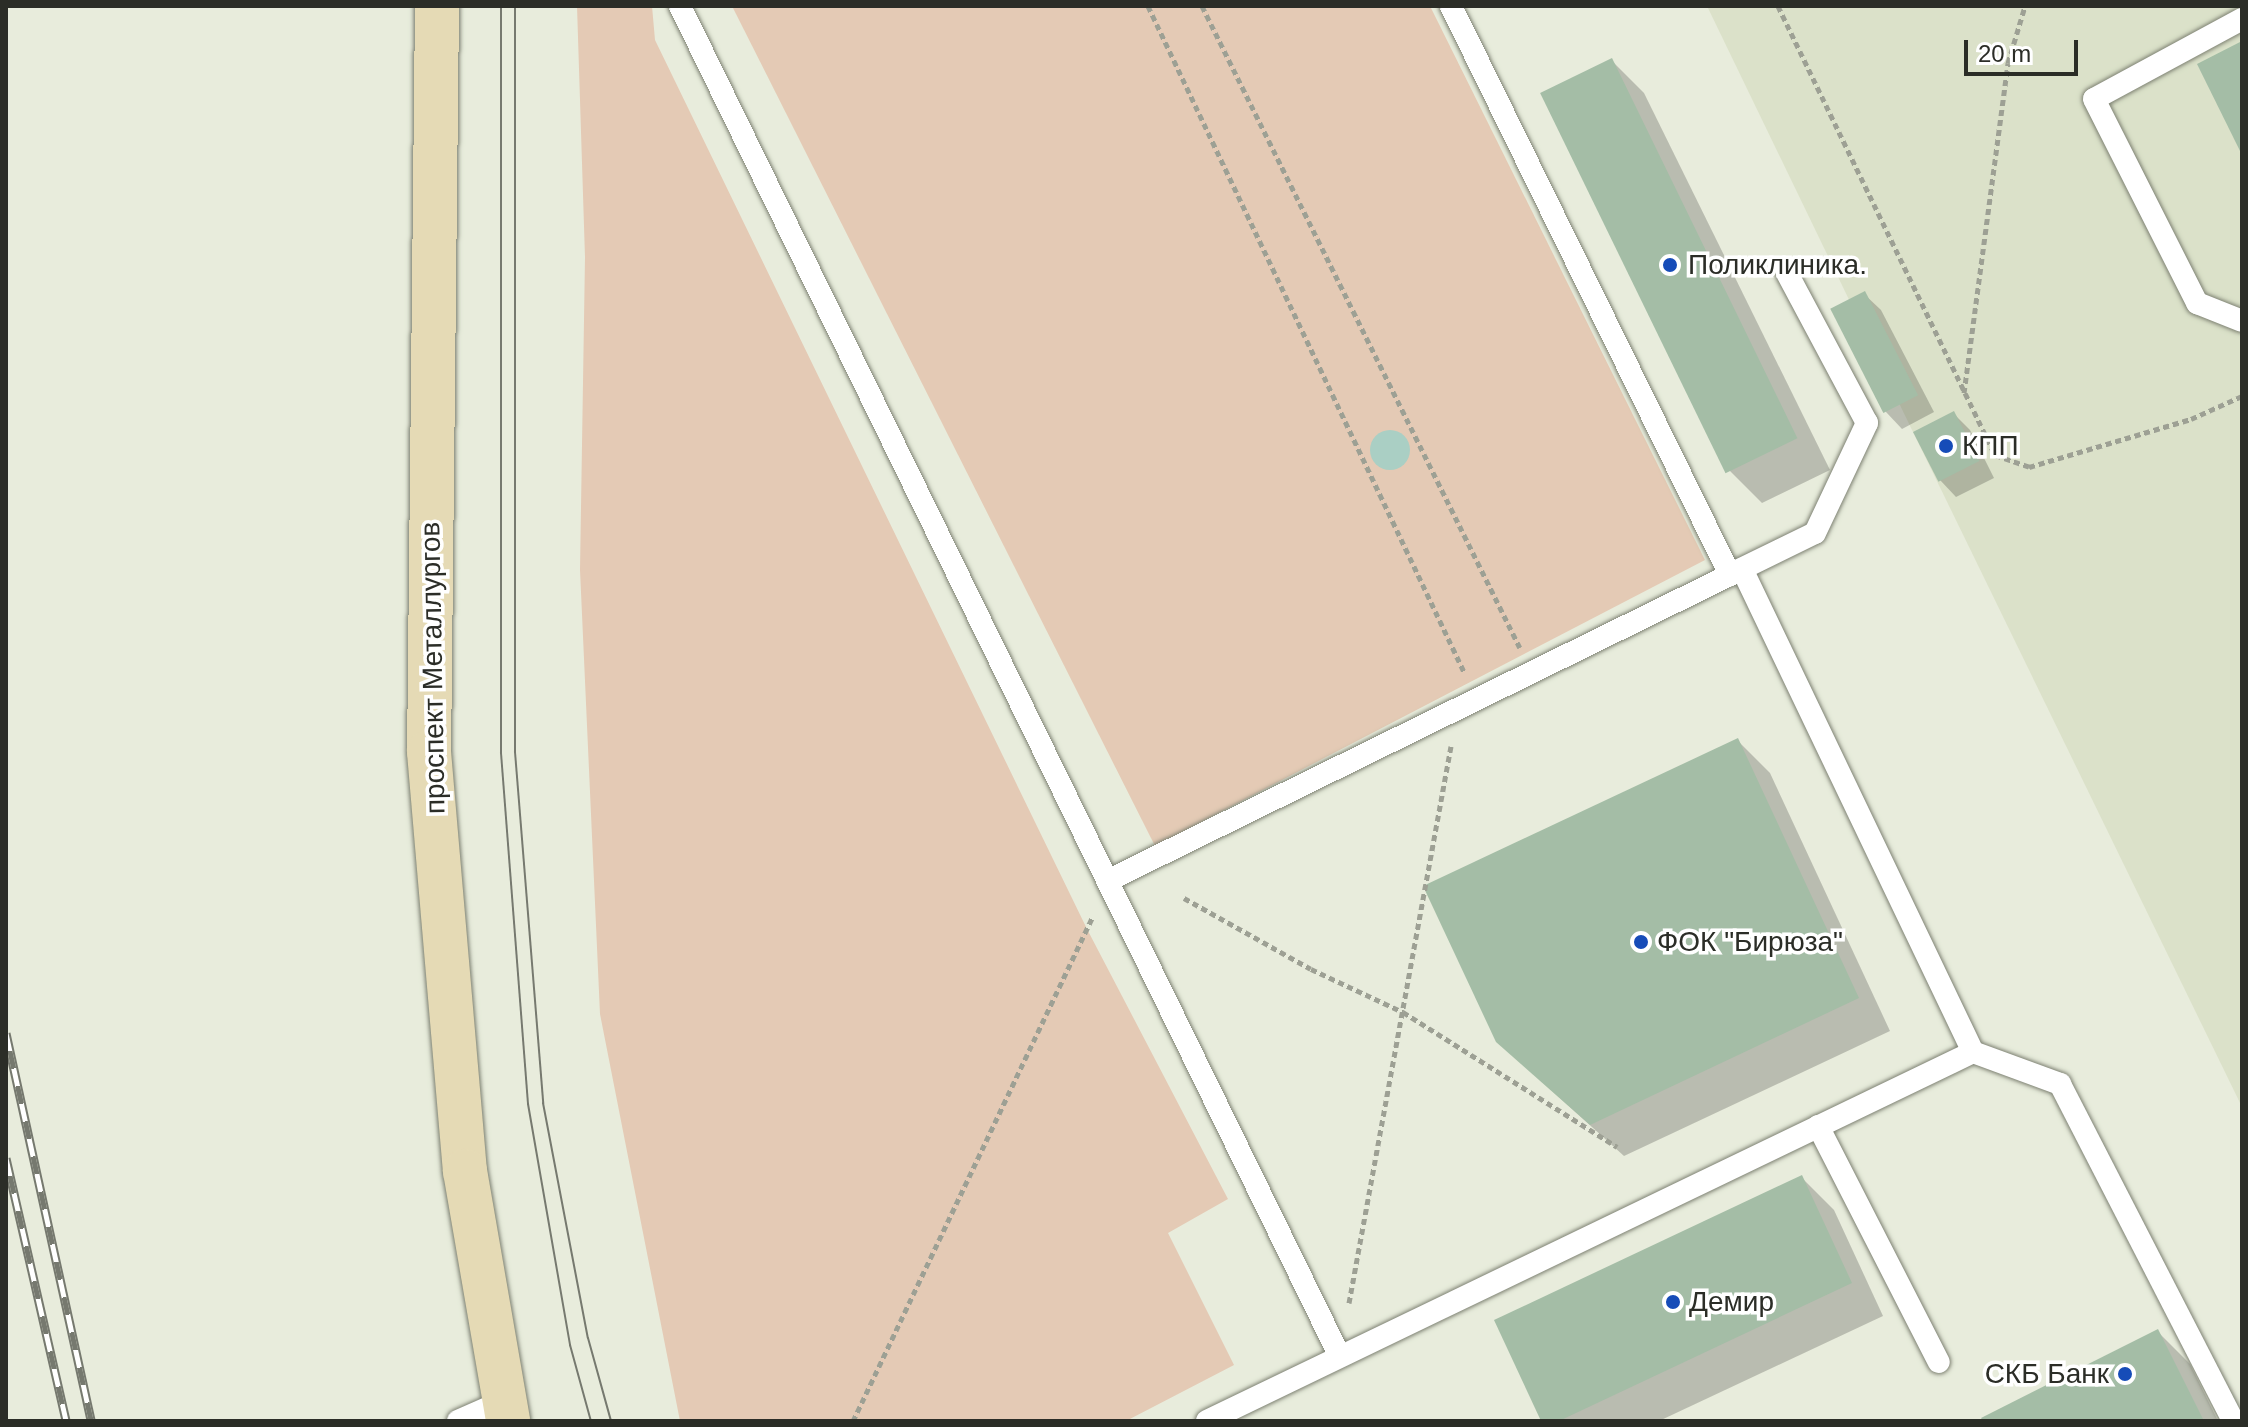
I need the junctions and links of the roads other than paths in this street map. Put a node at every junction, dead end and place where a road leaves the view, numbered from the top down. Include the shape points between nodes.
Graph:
1 (437, 6) edge
2 (680, 6) edge
3 (1451, 6) edge
4 (2242, 19) edge
5 (1787, 273) dead end
6 (2242, 321) edge
7 (1736, 572) junction
8 (1109, 880) junction
9 (1973, 1052) junction
10 (1818, 1126) junction
11 (1339, 1355) junction
12 (1939, 1362) dead end
13 (504, 1411) edge
14 (458, 1421) edge
15 (1207, 1421) edge
16 (2233, 1421) edge

1 - 13 street, проспект Металлургов via 429,752 465,1171
2 - 8 lane
3 - 7 lane
4 - 6 lane via 2094,99 2197,303
5 - 7 lane via 1867,423 1815,533
7 - 8 lane
7 - 9 lane
8 - 11 lane
9 - 10 lane
9 - 16 lane via 2060,1084
10 - 11 lane
10 - 12 lane
11 - 15 lane
13 - 14 lane

